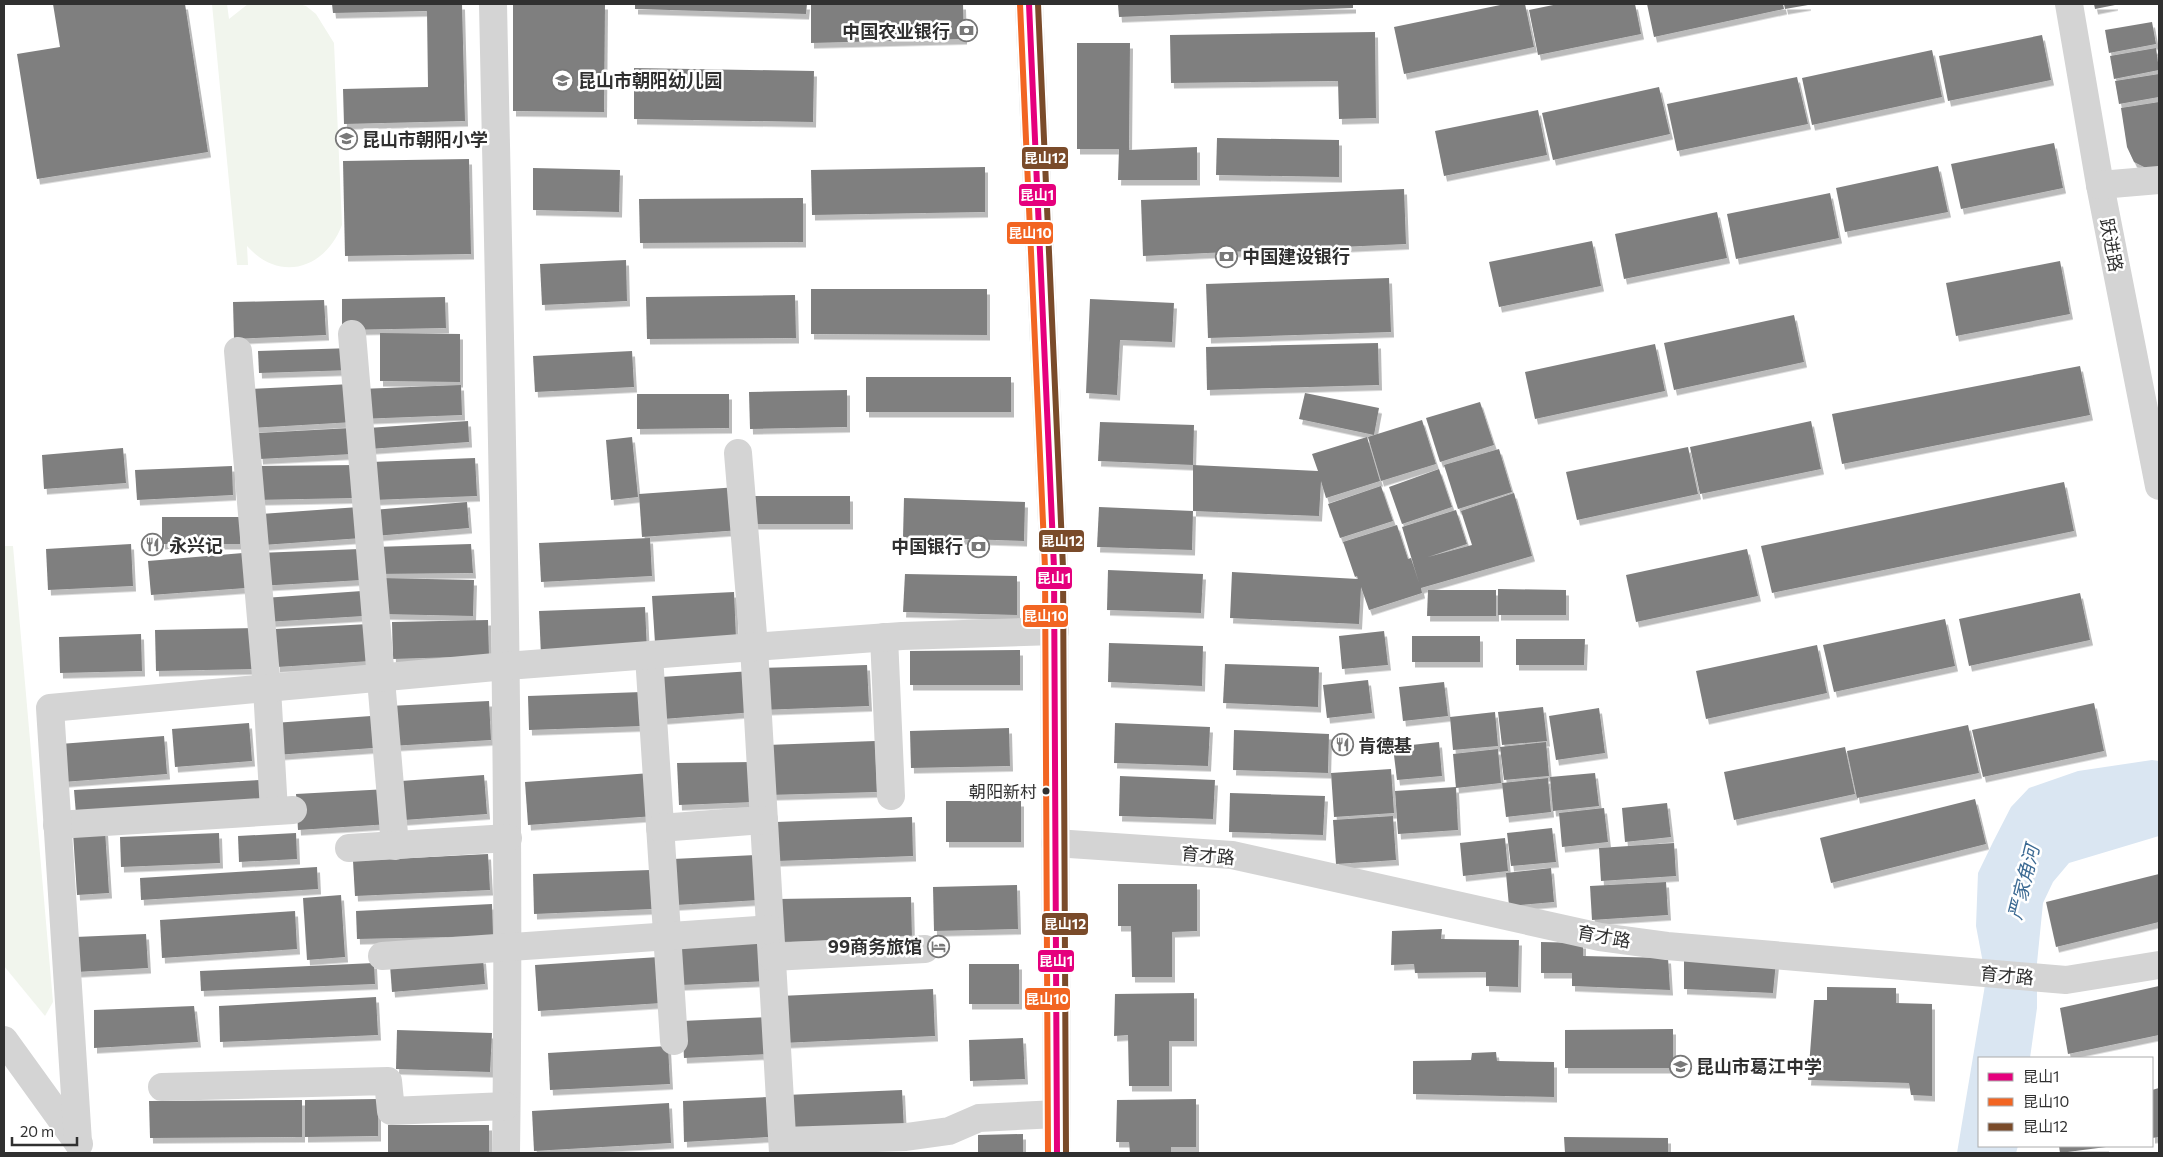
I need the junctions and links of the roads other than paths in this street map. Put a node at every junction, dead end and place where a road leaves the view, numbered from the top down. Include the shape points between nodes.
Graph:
1 (493, 4) edge
2 (1029, 4) edge
3 (2069, 4) edge
4 (2159, 180) edge
5 (2100, 185) junction
6 (352, 334) dead end
7 (238, 351) dead end
8 (738, 452) dead end
9 (2159, 486) edge
10 (1055, 631) junction
11 (884, 637) junction
12 (754, 647) junction
13 (649, 656) junction
14 (506, 666) junction
15 (380, 678) junction
16 (267, 688) junction
17 (891, 796) dead end
18 (764, 820) junction
19 (57, 825) junction
20 (660, 828) junction
21 (508, 838) junction
22 (1055, 843) junction
23 (395, 846) junction
24 (349, 848) dead end
25 (770, 929) junction
26 (667, 936) junction
27 (508, 947) junction
28 (925, 949) dead end
29 (382, 956) dead end
30 (772, 956) junction
31 (2159, 965) edge
32 (4, 1040) edge
33 (674, 1041) dead end
34 (162, 1087) dead end
35 (506, 1106) junction
36 (1056, 1114) junction
37 (783, 1147) edge
38 (82, 1148) edge
39 (506, 1153) edge
40 (1057, 1153) edge

1 - 14 street
2 - 10 street
3 - 5 street, 跃进路
4 - 5 street
5 - 9 street, 跃进路
6 - 15 street
7 - 16 street
8 - 12 street
10 - 11 street
10 - 22 street
11 - 12 street
11 - 17 street
12 - 13 street
12 - 18 street
13 - 14 street
13 - 20 street
14 - 15 street
14 - 21 street
15 - 16 street
15 - 23 street
16 - 19 street via 50,708
16 - 19 street via 284,811
18 - 20 street
18 - 25 street
19 - 38 street
20 - 26 street
21 - 23 street
21 - 27 street
22 - 31 street, 育才路 via 1232,856 1609,938 1667,946 2066,980
22 - 36 street
23 - 24 street
25 - 26 street
25 - 30 street
26 - 27 street
26 - 33 street
27 - 29 street
27 - 35 street
28 - 30 street
30 - 37 street
32 - 38 street
34 - 35 street via 388,1081 391,1111
35 - 39 street
36 - 37 street via 979,1118 948,1131
36 - 40 street

